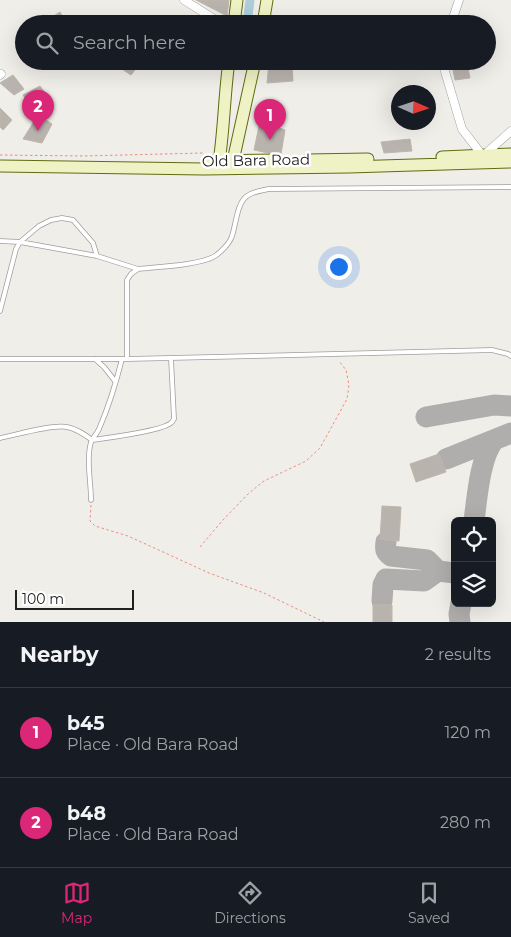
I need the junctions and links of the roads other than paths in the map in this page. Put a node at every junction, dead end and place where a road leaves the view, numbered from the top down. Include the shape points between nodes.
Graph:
1 (184, 0) edge
2 (237, 0) edge
3 (267, 0) edge
4 (459, 0) edge
5 (208, 15) edge
6 (235, 15) edge
7 (264, 15) edge
8 (454, 15) edge
9 (228, 70) edge
10 (253, 70) edge
11 (445, 70) edge
12 (225, 93) junction
13 (247, 96) junction
14 (511, 131) edge
15 (511, 154) edge
16 (483, 155) junction
17 (0, 161) edge
18 (412, 161) junction
19 (511, 162) edge
20 (224, 165) junction
21 (0, 166) edge
22 (511, 186) edge
23 (0, 241) edge
24 (20, 242) junction
25 (97, 256) junction
26 (138, 269) junction
27 (0, 311) edge
28 (511, 356) edge
29 (171, 358) junction
30 (0, 359) edge
31 (95, 359) junction
32 (122, 359) junction
33 (127, 359) junction
34 (116, 382) junction
35 (0, 438) edge
36 (92, 440) junction
37 (91, 500) road end

1 - 5 street
2 - 6 main road
3 - 7 main road
4 - 8 street
9 - 12 main road
10 - 13 main road
11 - 16 street via 462,129
12 - 13 main road
12 - 20 main road
13 - 20 main road
14 - 16 street
15 - 16 main road, Old Bara Road
16 - 18 main road, Old Bara Road
17 - 20 main road, Old Bara Road
18 - 19 main road
18 - 20 main road, Old Bara Road
20 - 21 main road
22 - 26 lane via 269,189 255,192 245,197 232,238 215,256 204,261
23 - 24 lane
24 - 25 lane
24 - 25 lane via 38,226 51,220 73,220 93,243
24 - 27 lane
25 - 26 lane
26 - 33 lane via 127,280
28 - 29 lane via 492,350
29 - 33 lane
29 - 36 lane via 172,423 148,431
30 - 31 lane
31 - 32 lane
31 - 34 lane
32 - 33 lane
32 - 34 lane
34 - 36 lane
35 - 36 lane via 67,427 83,432
36 - 37 lane via 89,469

